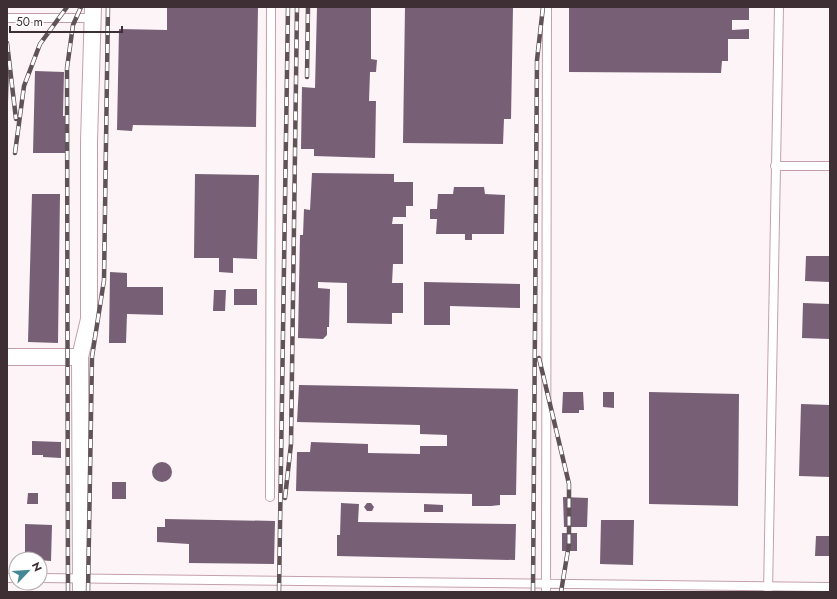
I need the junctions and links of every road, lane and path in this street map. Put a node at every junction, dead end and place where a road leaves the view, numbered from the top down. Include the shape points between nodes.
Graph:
1 (271, 7) edge
2 (547, 7) edge
3 (779, 7) edge
4 (93, 13) edge
5 (7, 18) edge
6 (775, 166) junction
7 (830, 166) edge
8 (7, 357) edge
9 (80, 357) junction
10 (270, 497) dead end
11 (48, 579) edge
12 (546, 583) junction
13 (81, 585) edge
14 (830, 587) edge
15 (768, 588) edge
16 (546, 592) edge

1 - 10 lane
2 - 12 lane
3 - 6 lane
4 - 5 lane
4 - 9 street via 89,319
6 - 7 lane
6 - 15 lane
8 - 9 street
9 - 13 street
11 - 13 lane
12 - 13 lane
12 - 15 lane
12 - 16 lane
14 - 15 lane

